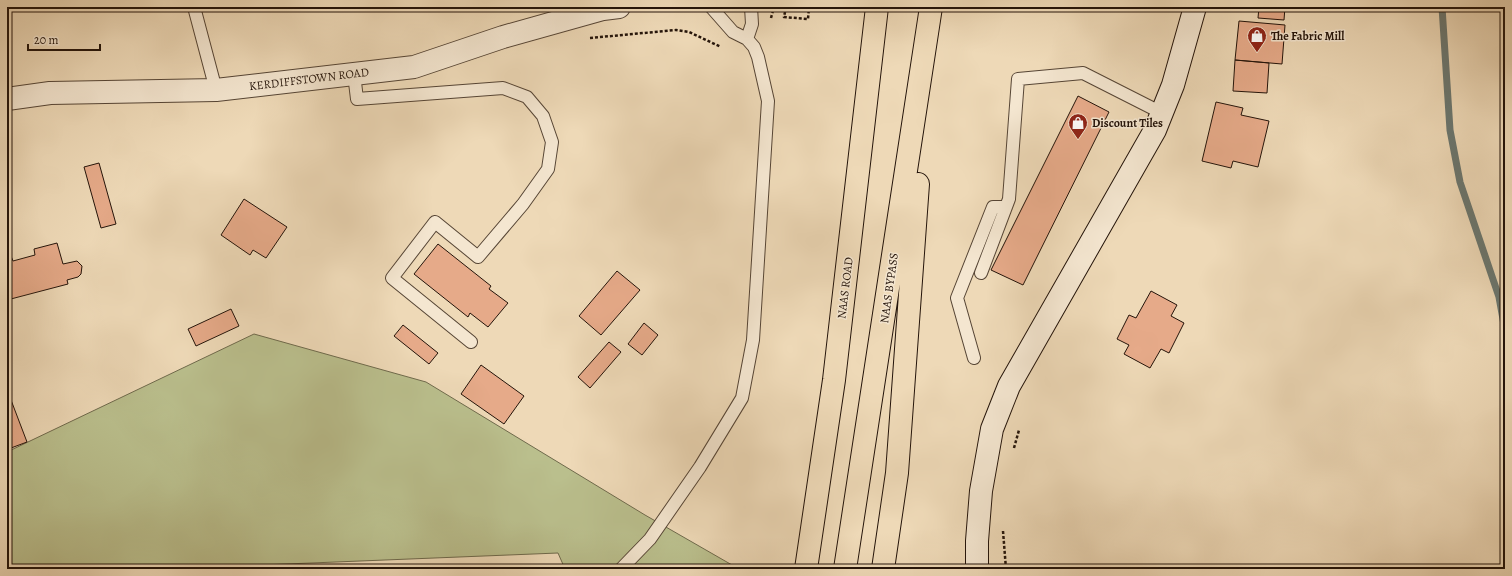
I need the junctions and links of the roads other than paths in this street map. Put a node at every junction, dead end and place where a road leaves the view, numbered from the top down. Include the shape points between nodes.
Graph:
1 (194, 7) edge
2 (711, 7) edge
3 (751, 7) edge
4 (877, 7) edge
5 (931, 7) edge
6 (1196, 7) edge
7 (609, 8) edge
8 (747, 39) junction
9 (354, 74) junction
10 (216, 90) junction
11 (7, 99) edge
12 (1162, 112) junction
13 (1006, 207) junction
14 (982, 273) dead end
15 (471, 342) dead end
16 (974, 358) dead end
17 (621, 569) edge
18 (806, 569) edge
19 (845, 569) edge
20 (884, 569) edge
21 (978, 569) edge

1 - 10 lane
2 - 8 lane via 733,32
3 - 8 lane via 752,24
4 - 18 highway, NAAS ROAD via 834,380
5 - 19 highway, NAAS BYPASS
5 - 20 highway via 897,473
6 - 12 street via 1173,85
7 - 9 street, KERDIFFSTOWN ROAD via 503,37 414,67
8 - 17 lane via 758,57 768,101 753,340 742,398 700,467 650,539
9 - 10 street, KERDIFFSTOWN ROAD
9 - 15 lane via 357,99 503,88 527,97 543,116 552,142 548,170 478,257 435,222 392,278
10 - 11 street, KERDIFFSTOWN ROAD via 50,93
12 - 13 lane via 1083,73 1018,79 1009,199
12 - 21 street via 1009,386 992,429 981,491 977,541
13 - 14 lane
13 - 16 lane via 993,207 957,298

